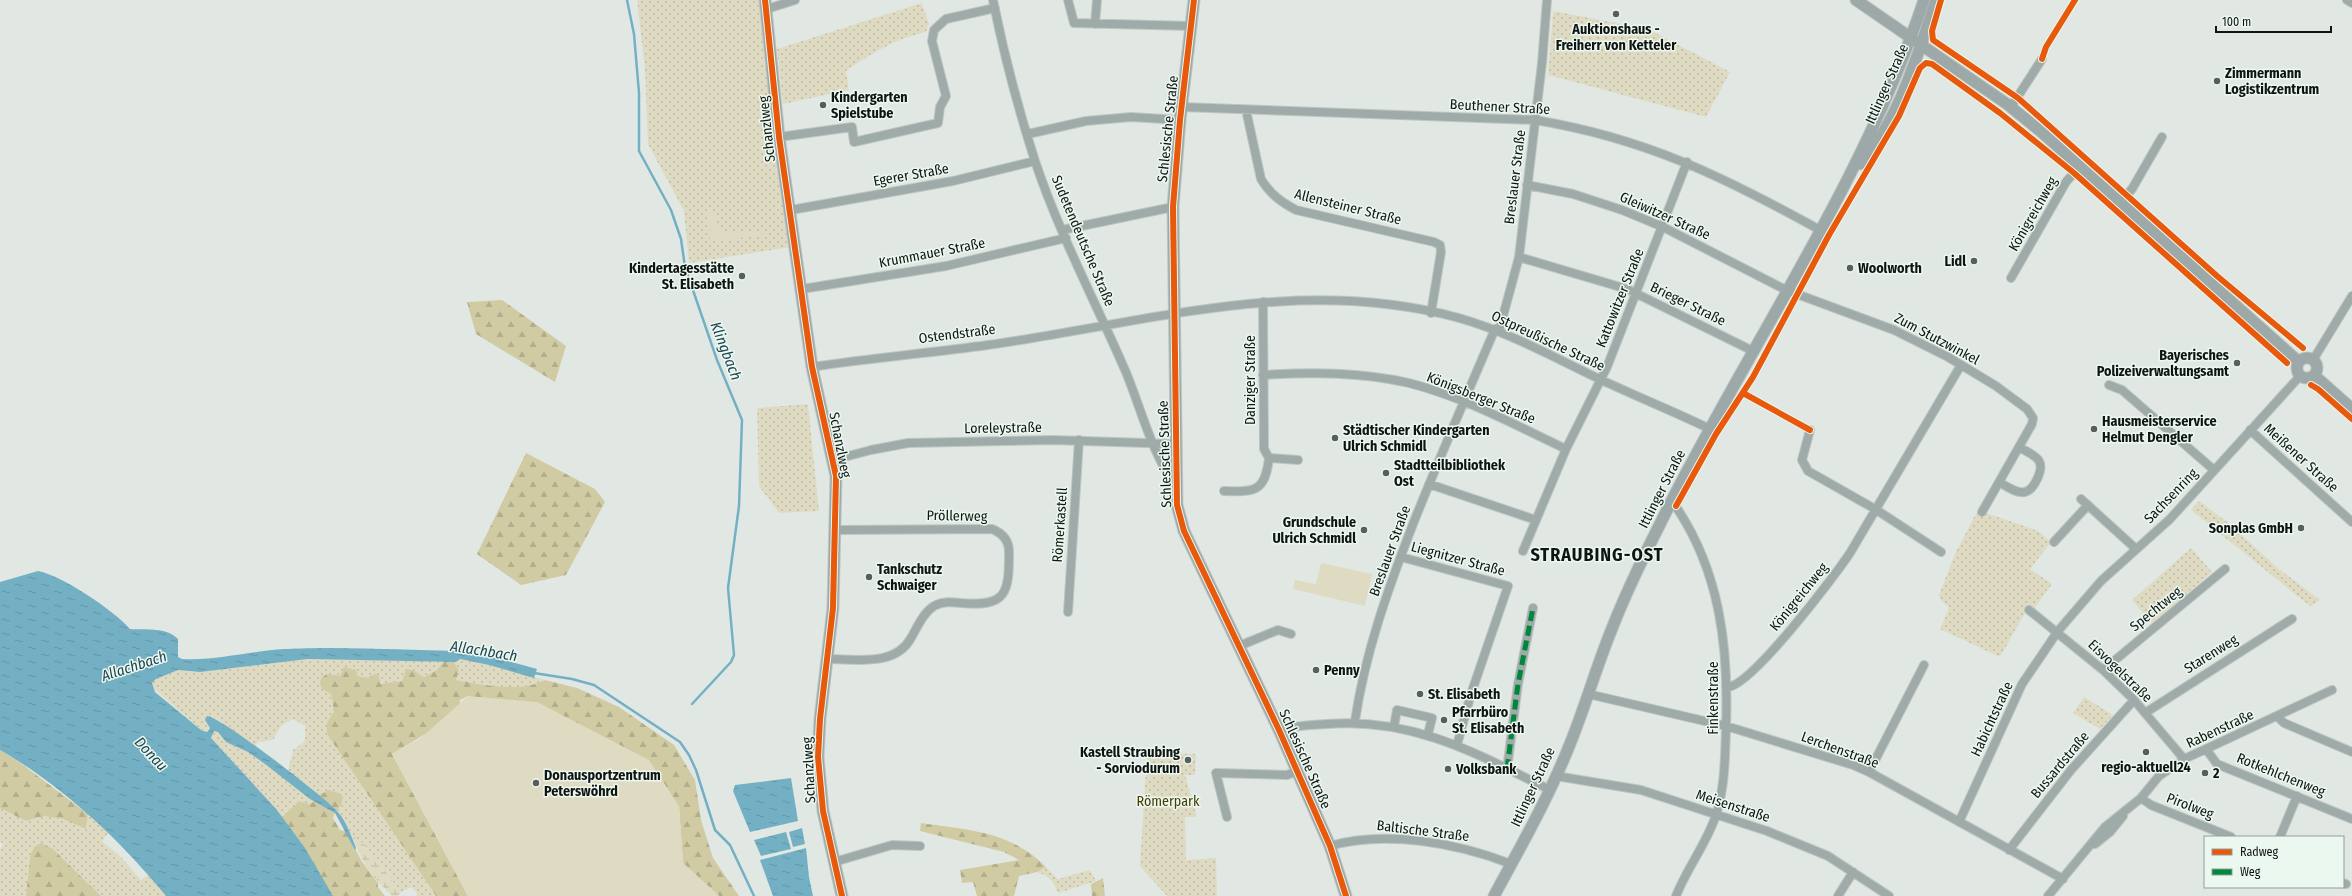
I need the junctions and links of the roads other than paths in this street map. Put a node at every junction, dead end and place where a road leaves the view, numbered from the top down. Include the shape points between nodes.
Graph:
1 (795, 0) edge
2 (1068, 0) edge
3 (1097, 0) edge
4 (1194, 0) edge
5 (1547, 0) edge
6 (1856, 0) edge
7 (1924, 0) edge
8 (1936, 0) edge
9 (2347, 0) edge
10 (2352, 3) edge
11 (994, 4) edge
12 (766, 5) edge
13 (1094, 24) junction
14 (1191, 26) junction
15 (1911, 38) junction
16 (1921, 46) junction
17 (2042, 59) dead end
18 (1182, 107) junction
19 (2011, 107) junction
20 (1246, 110) junction
21 (1180, 120) junction
22 (1535, 120) junction
23 (1028, 134) junction
24 (779, 137) junction
25 (2162, 137) dead end
26 (1035, 161) junction
27 (1687, 162) junction
28 (2080, 166) junction
29 (1851, 174) junction
30 (1527, 185) junction
31 (2120, 202) junction
32 (1174, 207) junction
33 (791, 210) junction
34 (1663, 227) junction
35 (1820, 230) junction
36 (1064, 234) junction
37 (1519, 258) junction
38 (2011, 278) dead end
39 (802, 289) junction
40 (1786, 290) junction
41 (1637, 294) junction
42 (2352, 296) edge
43 (1263, 302) junction
44 (1430, 312) junction
45 (1174, 314) junction
46 (1105, 325) junction
47 (1497, 330) junction
48 (1753, 350) junction
49 (2313, 360) junction
50 (2299, 362) junction
51 (1961, 365) junction
52 (812, 367) junction
53 (1263, 375) junction
54 (2314, 375) junction
55 (2300, 376) junction
56 (1601, 380) junction
57 (2109, 384) dead end
58 (1463, 402) junction
59 (2352, 409) edge
60 (1710, 429) junction
61 (1810, 430) dead end
62 (2250, 430) junction
63 (1079, 440) junction
64 (1154, 444) junction
65 (1176, 444) junction
66 (2019, 448) junction
67 (1566, 449) junction
68 (1269, 458) junction
69 (833, 460) junction
70 (1298, 460) dead end
71 (2214, 470) junction
72 (1999, 482) junction
73 (1175, 484) junction
74 (1429, 484) junction
75 (1224, 491) dead end
76 (2081, 499) dead end
77 (1672, 500) junction
78 (2088, 505) junction
79 (1875, 509) junction
80 (1982, 512) dead end
81 (1536, 520) junction
82 (2352, 522) edge
83 (836, 530) junction
84 (2054, 542) dead end
85 (2135, 548) junction
86 (1523, 551) dead end
87 (1941, 552) dead end
88 (1401, 557) junction
89 (2225, 569) dead end
90 (1533, 608) dead end
91 (2029, 610) dead end
92 (1068, 612) dead end
93 (2292, 619) dead end
94 (2058, 631) junction
95 (1291, 634) dead end
96 (1239, 646) junction
97 (828, 659) junction
98 (1924, 665) dead end
99 (2103, 670) junction
100 (1728, 687) junction
101 (2332, 690) dead end
102 (1588, 694) junction
103 (2134, 700) junction
104 (2145, 713) junction
105 (2277, 716) junction
106 (1355, 721) junction
107 (1394, 726) junction
108 (1726, 726) junction
109 (1279, 730) junction
110 (1428, 734) junction
111 (1457, 745) junction
112 (2206, 748) junction
113 (2352, 752) edge
114 (2184, 759) junction
115 (1507, 769) junction
116 (1297, 770) junction
117 (1869, 772) junction
118 (1556, 776) junction
119 (1550, 790) junction
120 (2297, 796) junction
121 (2140, 798) junction
122 (1716, 814) junction
123 (1227, 817) dead end
124 (2352, 819) edge
125 (1958, 822) junction
126 (2228, 836) edge
127 (2280, 836) edge
128 (920, 846) dead end
129 (1330, 846) junction
130 (2009, 850) junction
131 (834, 862) junction
132 (1511, 864) junction
133 (1853, 872) junction
134 (2063, 879) junction
135 (842, 896) edge
136 (1346, 896) edge
137 (1494, 896) edge
138 (1676, 896) edge
139 (1838, 896) edge
140 (1889, 896) edge
141 (2048, 896) edge

1 - 12 street
2 - 13 street via 1074,23
3 - 13 street
4 - 14 street, Schlesische Straße
5 - 22 street, Breslauer Straße
6 - 15 street
7 - 15 street, Ittlinger Straße
8 - 16 street, Ittlinger Straße
9 - 10 street
11 - 23 street, Sudetendeutsche Straße via 1008,69
11 - 24 street via 946,19 934,30 932,41 946,96 940,107 938,123 854,142 852,127
12 - 24 street, Schanzlweg
13 - 14 street
14 - 18 street, Schlesische Straße
15 - 16 street
15 - 29 street, Ittlinger Straße
16 - 19 street
16 - 29 street, Ittlinger Straße via 1886,126
17 - 19 street
18 - 20 street, Beuthener Straße
18 - 21 street, Schlesische Straße
19 - 28 street
20 - 22 street, Beuthener Straße
20 - 44 street, Allensteiner Straße via 1261,179 1282,203 1296,210 1434,242 1440,246 1442,252
21 - 23 street via 1131,117 1086,121
21 - 32 street, Schlesische Straße
22 - 27 street, Beuthener Straße via 1593,131
22 - 30 street, Breslauer Straße
23 - 26 street, Sudetendeutsche Straße
24 - 33 street, Schanzlweg
25 - 31 street via 2132,189
26 - 33 street, Egerer Straße via 953,181
26 - 36 street, Sudetendeutsche Straße
27 - 34 street, Kattowitzer Straße
27 - 35 street, Beuthener Straße via 1756,195
28 - 31 street
28 - 38 street, Königreichweg via 2066,182
29 - 35 street, Ittlinger Straße
30 - 34 street, Gleiwitzer Straße via 1599,202
30 - 37 street, Breslauer Straße
31 - 50 street
32 - 36 street, Krummauer Straße
32 - 45 street, Schlesische Straße
33 - 39 street, Schanzlweg
34 - 40 street, Gleiwitzer Straße
34 - 41 street, Kattowitzer Straße
35 - 40 street, Ittlinger Straße
36 - 39 street, Krummauer Straße via 946,266
36 - 46 street, Sudetendeutsche Straße
37 - 41 street, Brieger Straße
37 - 47 street, Breslauer Straße
39 - 52 street, Schanzlweg
40 - 48 street, Ittlinger Straße
40 - 51 street, Zum Stutzwinkel via 1871,320
41 - 48 street, Brieger Straße
41 - 56 street, Kattowitzer Straße
42 - 49 street
43 - 44 street, Ostpreußische Straße via 1304,299 1344,301 1400,306
43 - 45 street, Ostpreußische Straße
43 - 53 street, Danziger Straße
44 - 47 street, Ostpreußische Straße
45 - 46 street, Ostpreußische Straße
45 - 65 street, Schlesische Straße
46 - 52 street, Ostendstraße via 989,344
46 - 64 street, Sudetendeutsche Straße
47 - 56 street, Ostpreußische Straße
47 - 58 street, Breslauer Straße
48 - 60 street, Ittlinger Straße
49 - 50 street via 2305,358
49 - 54 street via 2316,365
50 - 55 street via 2296,370
51 - 66 street, Zum Stutzwinkel via 2008,394 2031,413 2032,424
51 - 79 street, Königreichweg
52 - 69 street, Schanzlweg
53 - 58 street, Königsberger Straße via 1309,372 1374,377 1410,384
53 - 68 street, Danziger Straße via 1263,442
54 - 55 street via 2308,378
54 - 59 street
55 - 62 street, Sachsenring
56 - 60 street, Ostpreußische Straße
56 - 67 street, Kattowitzer Straße
57 - 71 street via 2122,390
58 - 67 street, Königsberger Straße
58 - 74 street, Breslauer Straße
60 - 77 street, Ittlinger Straße
61 - 79 street via 1802,460 1808,471
62 - 71 street, Sachsenring
62 - 82 street, Meißener Straße
63 - 64 street, Loreleystraße
63 - 69 street, Loreleystraße via 908,443
63 - 92 street, Römerkastell
64 - 65 street, Loreleystraße
64 - 73 street, Sudetendeutsche Straße via 1163,466
65 - 73 street, Schlesische Straße
66 - 72 street, Zum Stutzwinkel
66 - 72 street via 2037,458 2041,471 2026,492 2017,491
67 - 81 street, Kattowitzer Straße
68 - 70 street
68 - 75 street, Danziger Straße via 1267,474 1256,490
69 - 83 street, Schanzlweg via 837,493
71 - 85 street, Sachsenring via 2170,518
72 - 80 street, Zum Stutzwinkel
73 - 96 street, Schlesische Straße via 1184,531
74 - 81 street
74 - 88 street, Breslauer Straße
76 - 78 street
77 - 100 street, Finkenstraße via 1695,538 1709,568 1722,620
77 - 102 street, Ittlinger Straße via 1626,595
78 - 84 street
78 - 85 street
79 - 87 street
79 - 100 street, Königreichweg via 1850,553 1818,597 1773,649 1738,684
81 - 86 street, Kattowitzer Straße
83 - 97 street, Schanzlweg
83 - 97 street, Pröllerweg via 992,529 1007,541 1008,581 1000,597 989,604 951,602 934,606 922,619 904,649 895,654 876,659
85 - 94 street, Sachsenring via 2101,581
88 - 106 street, Breslauer Straße via 1367,658
88 - 111 street, Liegnitzer Straße via 1508,586 1471,694
89 - 99 street, Spechtweg
90 - 115 street via 1518,684
91 - 94 street, Eisvogelstraße
93 - 104 street, Starenweg
94 - 99 street, Eisvogelstraße
94 - 125 street, Habichtstraße via 2020,689
95 - 96 street via 1278,630
96 - 109 street, Schlesische Straße
97 - 131 street, Schanzlweg via 820,719 819,768 823,811
98 - 117 street
99 - 103 street, Eisvogelstraße
100 - 108 street, Finkenstraße
101 - 105 street, Rabenstraße
102 - 108 street, Lerchenstraße
102 - 118 street, Ittlinger Straße
103 - 104 street, Eisvogelstraße
103 - 130 street, Bussardstraße via 2071,770
104 - 114 street, Eisvogelstraße
105 - 112 street, Rabenstraße
105 - 113 street via 2284,723
106 - 107 street
106 - 109 street
107 - 110 street
107 - 110 street via 1397,710 1432,718
108 - 117 street, Lerchenstraße via 1773,739
108 - 122 street, Finkenstraße via 1725,769
109 - 116 street, Schlesische Straße
110 - 111 street
111 - 115 street
112 - 114 street, Rabenstraße
112 - 120 street, Rotkehlchenweg via 2217,764
114 - 121 street, Rabenstraße via 2153,782
115 - 119 street
116 - 123 street, Schlesische Straße via 1287,775 1216,773
116 - 129 street, Schlesische Straße
117 - 125 street, Lerchenstraße
118 - 119 street, Ittlinger Straße
118 - 122 street, Meisenstraße via 1641,790
119 - 132 street, Ittlinger Straße
120 - 124 street, Rotkehlchenweg
120 - 127 street
121 - 126 street, Pirolweg via 2151,806
121 - 134 street, Rabenstraße via 2105,827
122 - 133 street, Meisenstraße via 1812,849
122 - 138 street, Finkenstraße
125 - 130 street, Lerchenstraße
128 - 131 street via 892,846
129 - 132 street, Baltische Straße via 1378,838 1468,849
129 - 136 street, Schlesische Straße
130 - 134 street, Lerchenstraße
131 - 135 street, Schanzlweg
132 - 137 street, Ittlinger Straße
133 - 139 street
133 - 140 street, Meisenstraße
134 - 141 street, Rabenstraße

